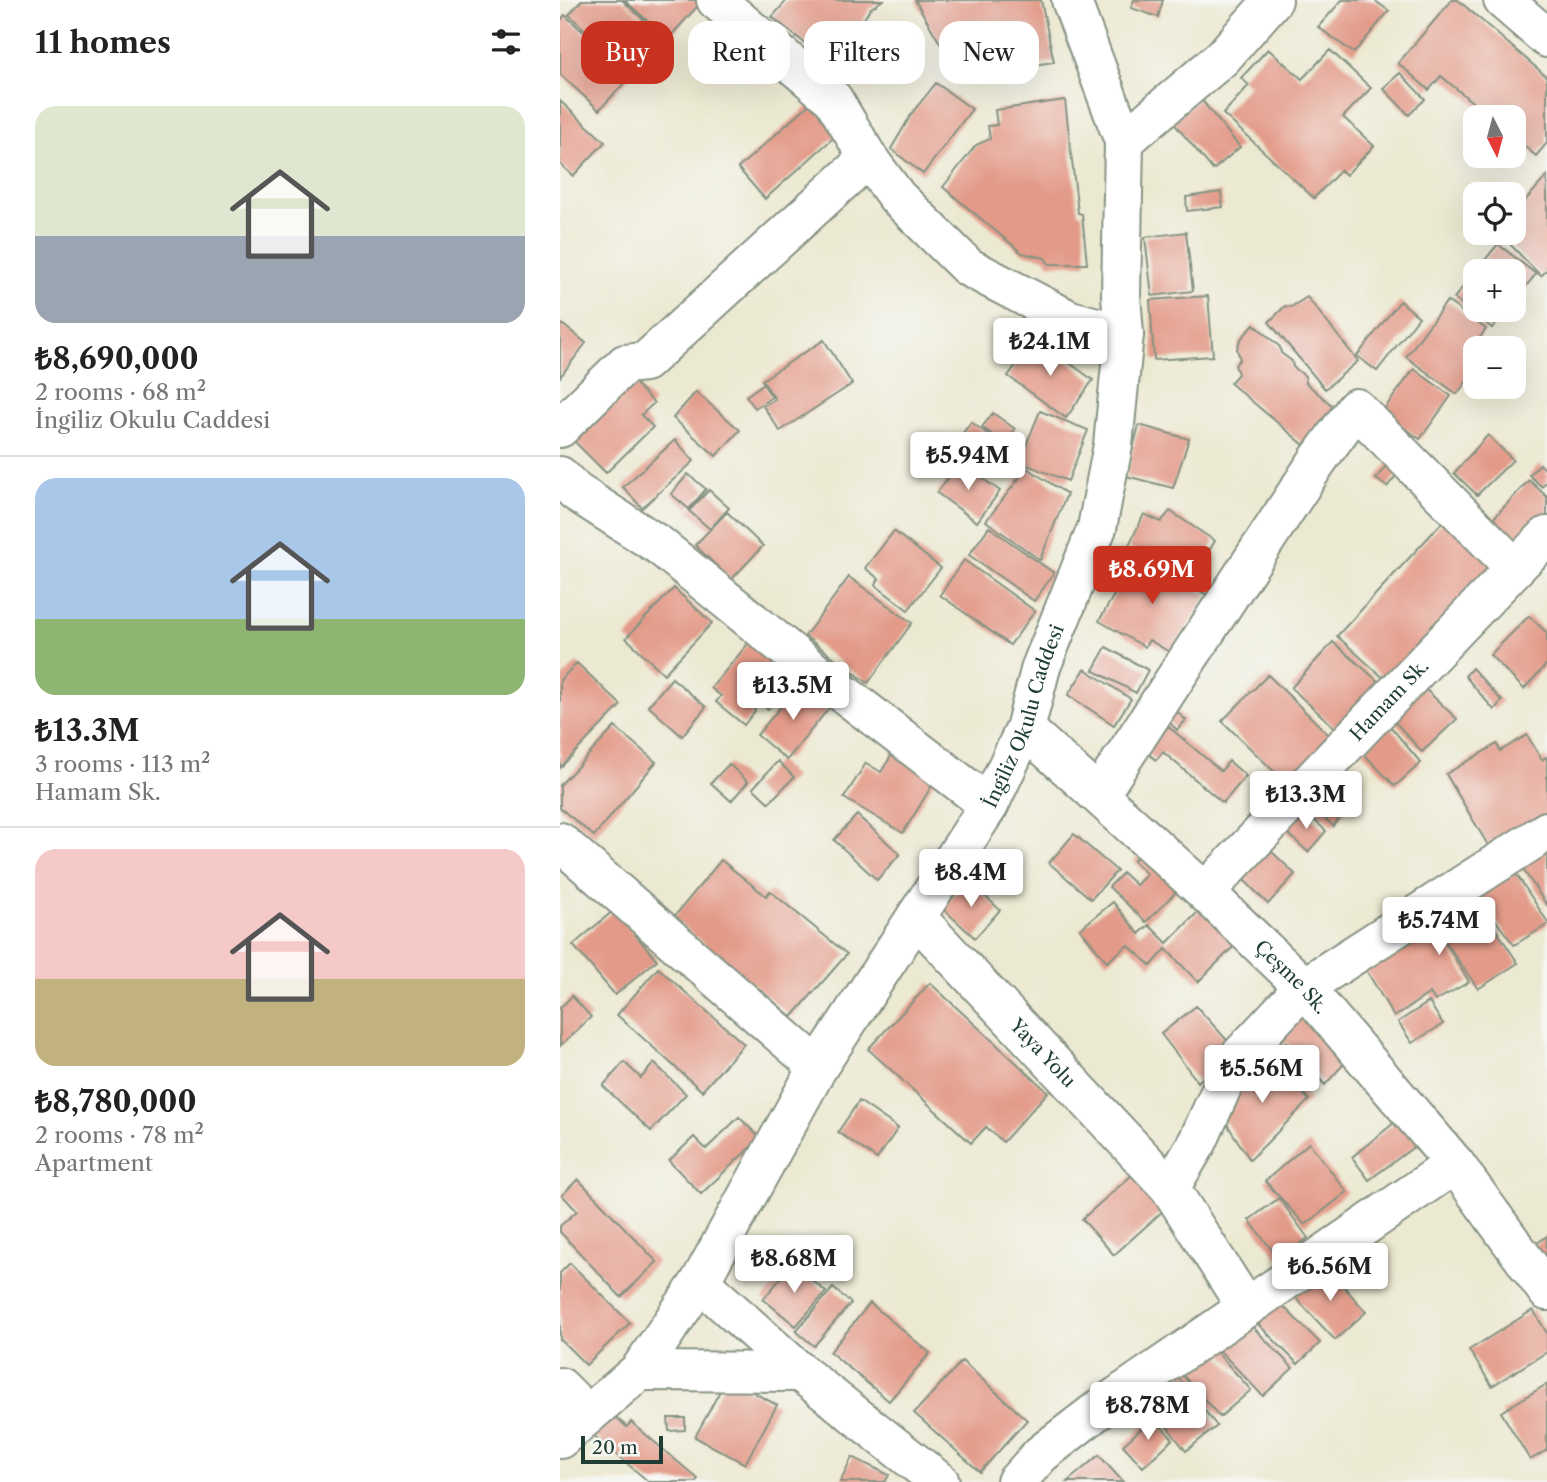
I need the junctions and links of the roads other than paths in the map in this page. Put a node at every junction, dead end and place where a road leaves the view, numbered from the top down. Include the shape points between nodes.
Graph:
1 (716, 0) edge
2 (1071, 0) edge
3 (1273, 0) edge
4 (1503, 0) edge
5 (1547, 38) edge
6 (1124, 141) junction
7 (868, 158) junction
8 (1124, 334) junction
9 (560, 428) edge
10 (560, 476) edge
11 (1547, 536) edge
12 (1515, 568) junction
13 (1025, 729) junction
14 (1099, 795) junction
15 (989, 805) junction
16 (1547, 831) edge
17 (560, 842) edge
18 (1205, 892) junction
19 (916, 917) junction
20 (1304, 987) junction
21 (818, 1067) junction
22 (1455, 1164) junction
23 (1170, 1188) junction
24 (699, 1282) junction
25 (1547, 1291) edge
26 (1246, 1307) junction
27 (639, 1371) junction
28 (800, 1372) junction
29 (560, 1388) edge
30 (574, 1427) edge
31 (940, 1482) edge
32 (1016, 1482) edge

1 - 7 street via 833,99
2 - 6 street, İngiliz Okulu Caddesi
3 - 6 street via 1222,58
4 - 5 street
6 - 8 street, İngiliz Okulu Caddesi
7 - 8 street via 897,197 968,267 1070,320
7 - 9 street via 645,362 625,364
8 - 13 street, İngiliz Okulu Caddesi via 1113,445 1097,528 1041,667
10 - 15 street via 576,492 660,546
11 - 12 street, Hamam Sk.
12 - 14 street via 1356,408
12 - 18 street, Hamam Sk.
13 - 14 street, Çeşme Sk.
13 - 15 street, İngiliz Okulu Caddesi
14 - 18 street, Çeşme Sk.
15 - 19 street, İngiliz Okulu Caddesi
16 - 20 street
17 - 21 street
18 - 20 street, Çeşme Sk.
19 - 21 street, İngiliz Okulu Caddesi
19 - 23 street, Yaya Yolu
20 - 22 street, Çeşme Sk.
20 - 23 street via 1233,1063 1198,1141
21 - 24 street, İngiliz Okulu Caddesi
22 - 25 street, Çeşme Sk.
22 - 26 street
23 - 26 street, Yaya Yolu
24 - 27 street, İngiliz Okulu Caddesi
24 - 28 street
26 - 32 street via 1091,1415 1041,1454
27 - 28 street
27 - 30 street, İngiliz Okulu Caddesi
28 - 31 street
29 - 30 street

